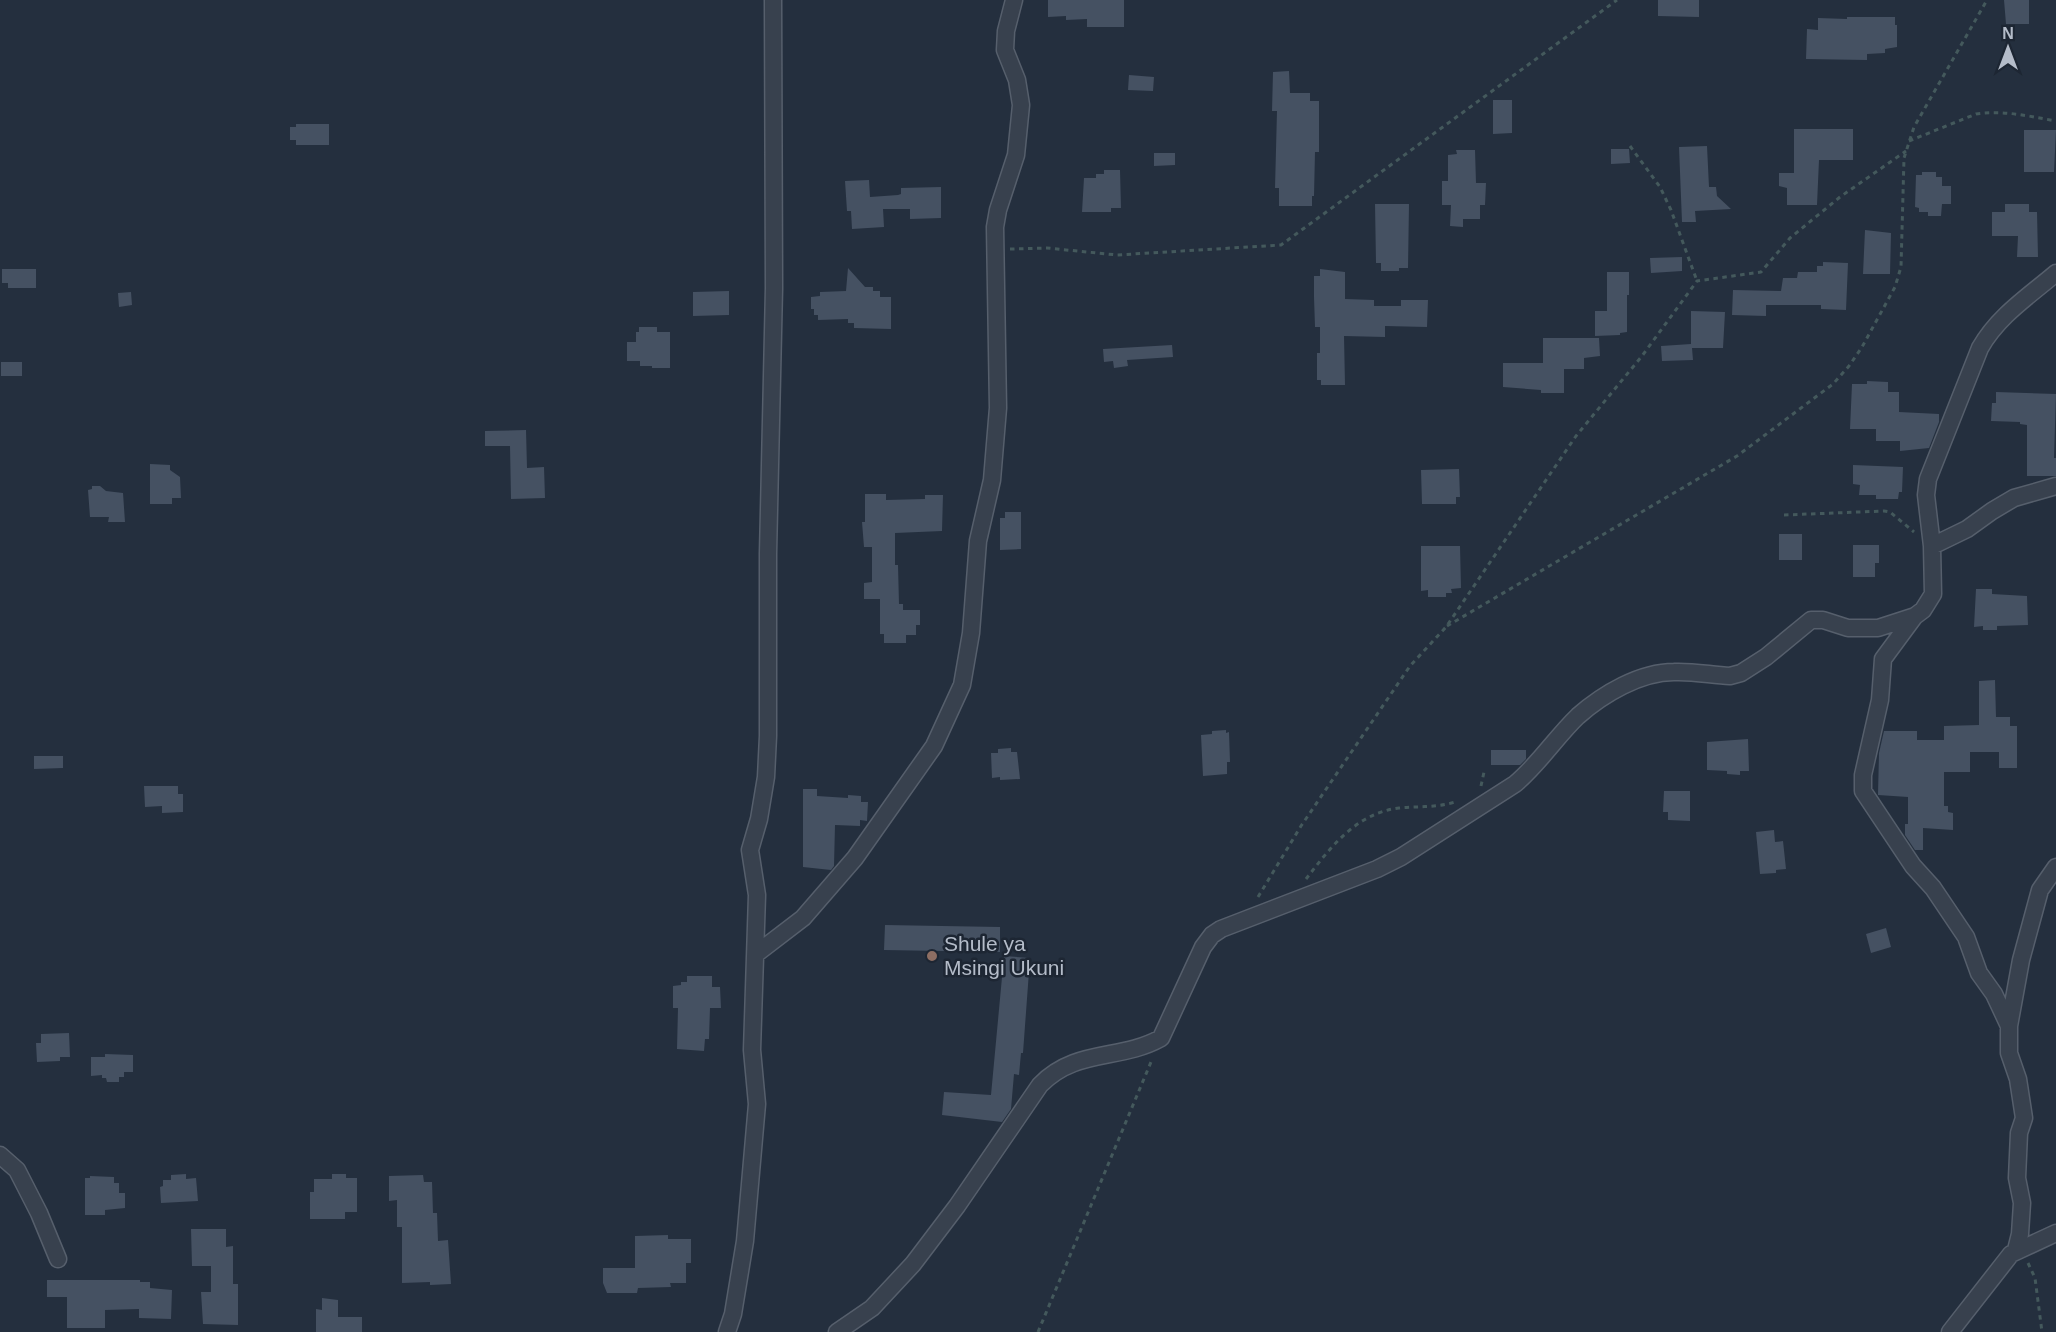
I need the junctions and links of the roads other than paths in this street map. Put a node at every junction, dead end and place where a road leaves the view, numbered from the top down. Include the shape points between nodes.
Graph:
1 (773, 0) edge
2 (1014, 0) edge
3 (2056, 273) edge
4 (2056, 486) edge
5 (1932, 546) junction
6 (1915, 616) junction
7 (2056, 867) edge
8 (756, 954) junction
9 (2009, 1026) junction
10 (0, 1155) edge
11 (2056, 1233) edge
12 (2018, 1249) junction
13 (58, 1259) dead end
14 (727, 1332) edge
15 (837, 1332) edge
16 (1950, 1332) edge

1 - 8 street via 768,736 766,777 750,850 757,895
2 - 8 street via 1005,50 1017,80 1021,105 1016,155 995,218 998,420 992,480 978,541 971,633 962,684 934,746 855,858 803,918
3 - 5 street via 1996,323 1980,348 1928,479
4 - 5 street via 2014,498 1968,529
5 - 6 street via 1933,594
6 - 9 street via 1883,659 1880,700 1863,790 1966,937 1979,973
6 - 15 street via 1878,628 1848,628 1811,620 1738,675 1673,672 1618,687 1578,716 1515,784 1389,864 1221,929 1203,947 1161,1038 1135,1050 1079,1060 1040,1085 913,1264 872,1308
7 - 9 street via 2040,890
8 - 14 street via 752,1050 756,1114 745,1241
9 - 12 street via 2008,1053 2018,1079 2024,1118 2019,1133 2017,1179 2022,1203
10 - 13 street via 17,1170
11 - 12 street
12 - 16 street

